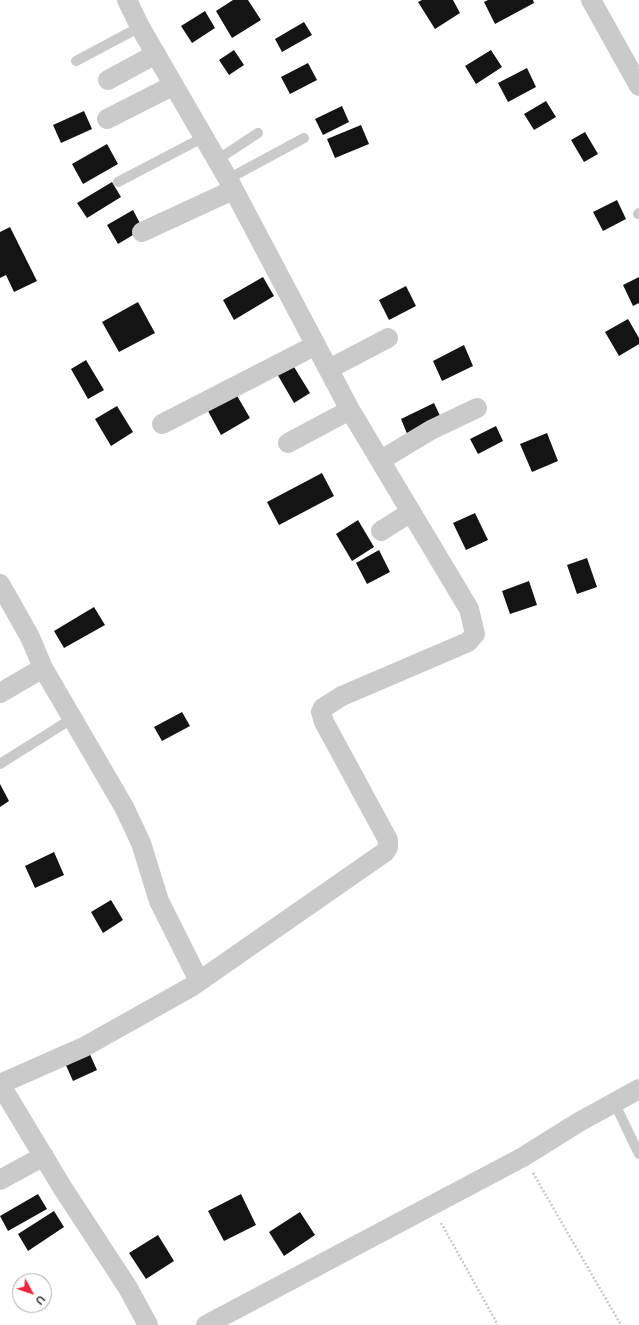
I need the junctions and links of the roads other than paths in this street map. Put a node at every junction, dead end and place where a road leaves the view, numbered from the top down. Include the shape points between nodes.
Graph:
1 (127, 0) edge
2 (591, 0) edge
3 (140, 27) junction
4 (156, 54) junction
5 (76, 61) dead end
6 (108, 80) dead end
7 (174, 85) junction
8 (639, 86) edge
9 (107, 119) dead end
10 (258, 133) dead end
11 (204, 137) junction
12 (304, 138) dead end
13 (218, 160) junction
14 (118, 182) dead end
15 (230, 184) junction
16 (142, 232) dead end
17 (388, 338) dead end
18 (316, 345) junction
19 (329, 369) junction
20 (477, 408) dead end
21 (350, 410) junction
22 (162, 424) dead end
23 (288, 444) dead end
24 (381, 460) junction
25 (411, 512) junction
26 (381, 531) dead end
27 (0, 584) edge
28 (43, 668) junction
29 (0, 693) edge
30 (73, 718) junction
31 (0, 764) edge
32 (199, 982) junction
33 (0, 1084) edge
34 (639, 1089) edge
35 (614, 1102) junction
36 (639, 1154) edge
37 (44, 1156) junction
38 (0, 1180) edge
39 (148, 1325) edge
40 (206, 1325) edge

1 - 3 street
2 - 8 street
3 - 4 street
3 - 5 lane
4 - 6 street
4 - 7 street
7 - 9 street
7 - 11 street
10 - 13 lane
11 - 13 street
11 - 14 lane
12 - 15 lane
13 - 15 street
15 - 16 street
15 - 18 street
17 - 19 street
18 - 19 street
18 - 22 street
19 - 21 street
20 - 24 street via 431,430
21 - 23 street
21 - 24 street
24 - 25 street
25 - 26 street
25 - 32 street via 469,610 475,634 468,642 342,696 326,705 322,712 324,722 388,840 388,847 363,869
27 - 28 street via 30,637
28 - 29 street
28 - 30 street
30 - 31 lane
30 - 32 street via 141,843 159,902
32 - 33 street via 84,1047
33 - 37 street
34 - 35 street
35 - 36 lane
35 - 40 street via 523,1156
37 - 38 street
37 - 39 street via 128,1288

